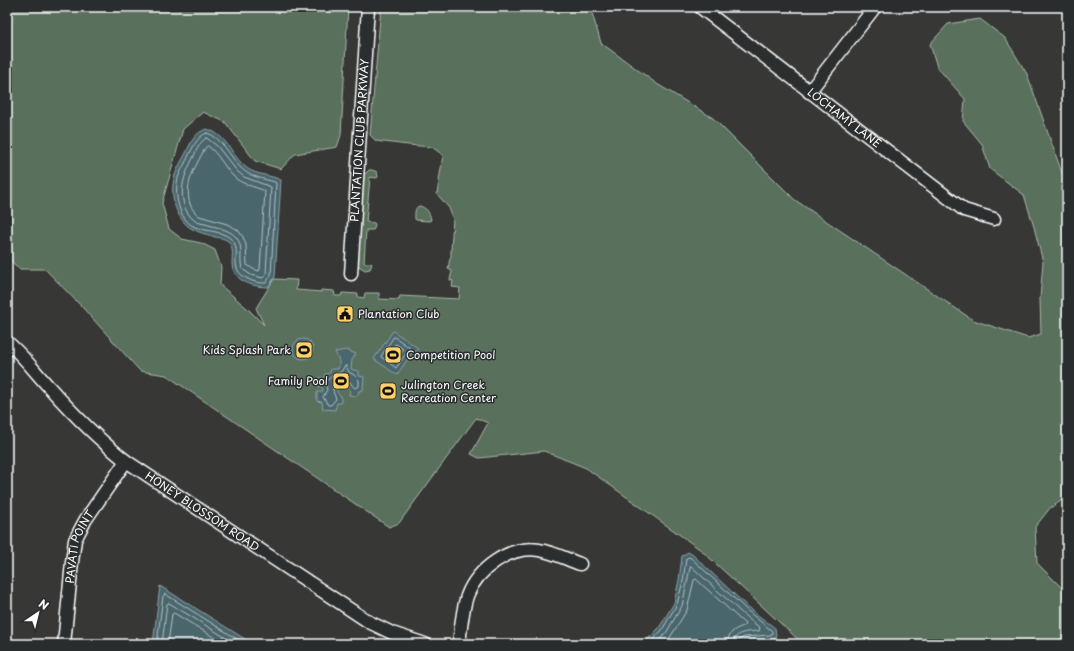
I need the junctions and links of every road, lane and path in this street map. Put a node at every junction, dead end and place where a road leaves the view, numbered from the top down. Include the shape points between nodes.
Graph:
1 (368, 7) edge
2 (700, 7) edge
3 (875, 7) edge
4 (809, 92) junction
5 (994, 219) dead end
6 (351, 274) dead end
7 (7, 342) edge
8 (126, 461) junction
9 (580, 564) dead end
10 (64, 644) edge
11 (425, 644) edge
12 (459, 644) edge

1 - 6 street, PLANTATION CLUB PARKWAY
2 - 4 street, LOCHAMY LANE
3 - 4 street
4 - 5 street, LOCHAMY LANE via 964,210
7 - 8 street, HONEY BLOSSOM ROAD via 79,420
8 - 10 street, PAVATI POINT via 86,519 76,540
8 - 11 street, HONEY BLOSSOM ROAD via 369,622
9 - 12 street via 538,550 520,551 503,556 473,583 464,608

